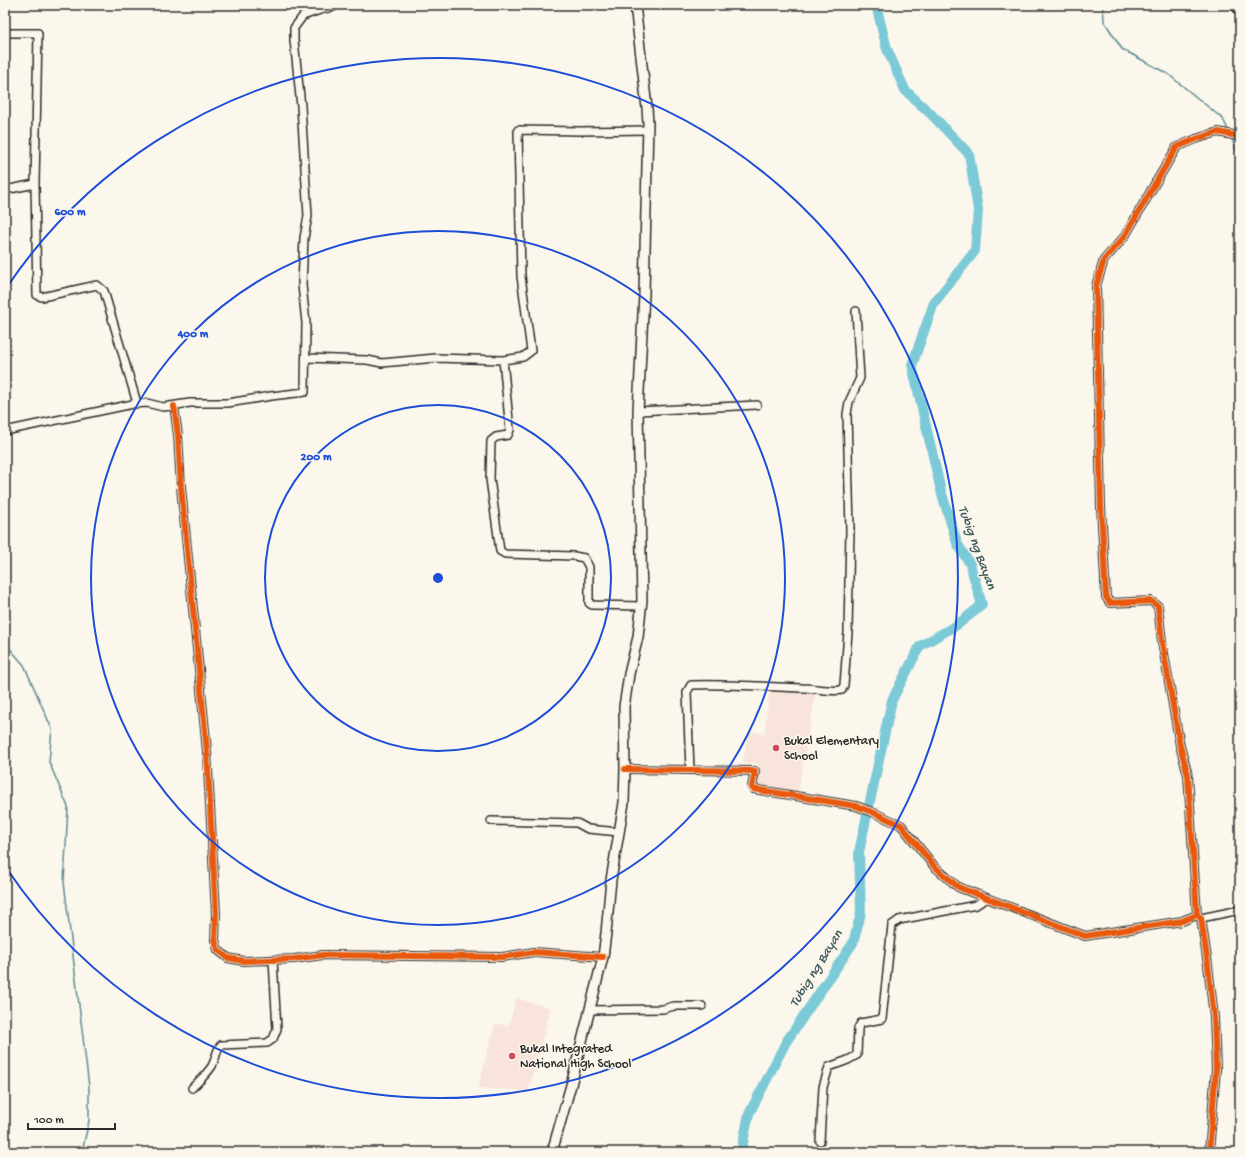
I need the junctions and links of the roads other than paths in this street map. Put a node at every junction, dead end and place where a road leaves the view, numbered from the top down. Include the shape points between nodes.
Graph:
1 (333, 5) edge
2 (635, 5) edge
3 (1234, 5) edge
4 (1240, 12) edge
5 (5, 33) edge
6 (648, 130) junction
7 (1240, 138) edge
8 (35, 184) junction
9 (5, 190) edge
10 (856, 311) dead end
11 (306, 358) junction
12 (503, 360) junction
13 (137, 403) junction
14 (757, 405) dead end
15 (174, 406) junction
16 (638, 411) junction
17 (5, 431) edge
18 (642, 606) junction
19 (625, 769) junction
20 (690, 770) junction
21 (491, 821) dead end
22 (619, 832) junction
23 (987, 898) junction
24 (1240, 910) edge
25 (1199, 917) junction
26 (603, 957) junction
27 (273, 960) junction
28 (702, 1006) dead end
29 (590, 1010) junction
30 (192, 1088) dead end
31 (820, 1142) dead end
32 (552, 1152) edge
33 (1209, 1152) edge

1 - 11 street via 304,16 294,28 302,106 308,216 304,238 302,285
2 - 6 main road
3 - 4 street
5 - 8 street via 38,33
6 - 12 street via 518,130 521,276 530,350 523,357
6 - 16 main road
7 - 25 street via 1218,132 1196,138 1177,148 1126,236 1104,260 1096,286 1101,507 1106,597 1110,603 1151,601 1158,606 1180,746 1188,775
8 - 9 street
8 - 13 street via 37,295 42,297 97,285 104,291
10 - 20 street via 860,378 849,402 847,414 850,530 844,685 842,690 837,691 774,686 691,685 687,692
11 - 12 street via 382,363 436,358
11 - 15 street via 305,392 228,403 190,403
12 - 18 street via 510,430 508,435 491,441 490,479 500,551 504,554 584,558 589,567 589,603
13 - 15 street
13 - 17 street
14 - 16 street
15 - 27 street via 207,751 216,913 215,940 218,950 228,958 244,961
16 - 18 main road
18 - 19 main road via 624,708
19 - 20 street
19 - 22 main road via 624,803
20 - 23 street via 755,771 753,789 856,806 872,812 901,825 934,866 958,887
21 - 22 street via 577,823 588,829
22 - 26 main road
23 - 25 street via 1085,936
23 - 31 street via 976,905 899,920 892,925 882,1019 861,1022 858,1028 857,1055 829,1067 823,1088
24 - 25 street
25 - 33 street via 1214,1017 1216,1069
26 - 27 street via 534,952 502,957 323,955
26 - 29 main road
27 - 30 street via 277,1029 274,1039 267,1043 221,1045 212,1067
28 - 29 street
29 - 32 main road

